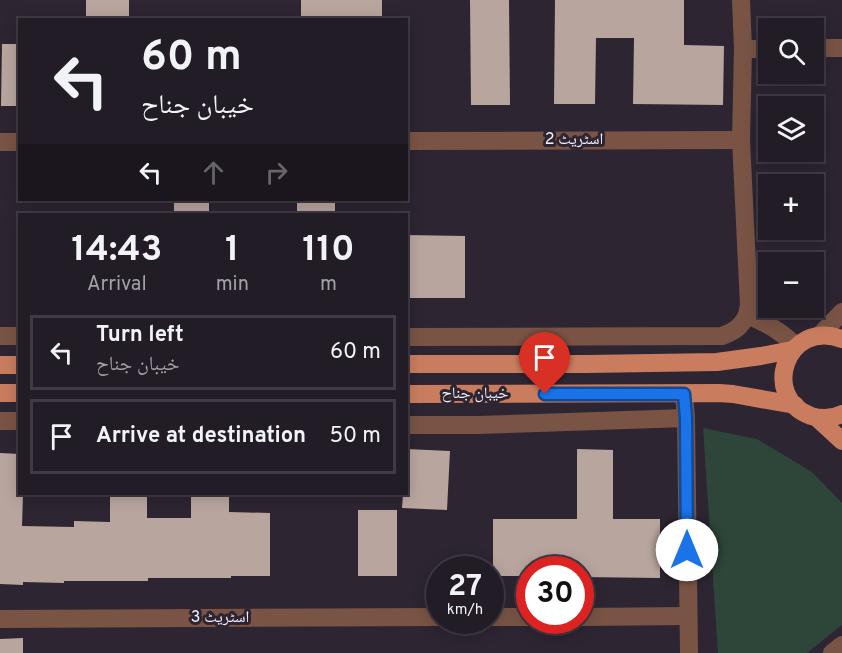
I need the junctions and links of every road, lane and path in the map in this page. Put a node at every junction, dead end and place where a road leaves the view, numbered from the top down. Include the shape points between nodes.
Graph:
1 (741, 0) edge
2 (824, 48) edge
3 (842, 48) edge
4 (742, 49) junction
5 (758, 49) edge
6 (741, 140) junction
7 (408, 141) edge
8 (0, 142) edge
9 (18, 142) edge
10 (842, 312) edge
11 (747, 315) junction
12 (0, 336) edge
13 (18, 336) edge
14 (408, 336) edge
15 (819, 336) junction
16 (842, 339) edge
17 (794, 348) junction
18 (0, 364) edge
19 (18, 364) edge
20 (408, 364) edge
21 (0, 393) edge
22 (18, 393) edge
23 (408, 393) edge
24 (684, 394) junction
25 (795, 405) junction
26 (842, 414) edge
27 (686, 418) junction
28 (818, 418) junction
29 (0, 421) edge
30 (18, 421) edge
31 (408, 425) edge
32 (842, 441) edge
33 (688, 616) junction
34 (426, 617) edge
35 (594, 617) edge
36 (0, 619) edge
37 (842, 645) edge
38 (689, 653) edge
39 (832, 653) edge

1 - 4 street
2 - 3 street
4 - 5 street
4 - 6 street
6 - 7 street, اسٹریٹ 2
6 - 11 street
8 - 9 street
10 - 15 street
11 - 14 street via 733,332 722,336
11 - 17 street via 778,329
12 - 13 street
15 - 16 main road
15 - 17 main road, خیبان جناح
17 - 20 main road, خیبان جناح via 717,362
17 - 25 main road via 783,378
18 - 19 main road
21 - 22 main road
23 - 24 main road, خیبان جناح
24 - 25 main road, خیبان جناح via 733,394
24 - 27 street
25 - 28 main road, خیبان جناح
26 - 28 main road
27 - 31 street
27 - 33 street
28 - 32 main road, خیبان جناح
29 - 30 street
33 - 35 street
33 - 38 street
34 - 36 street, اسٹریٹ 3
37 - 39 street

